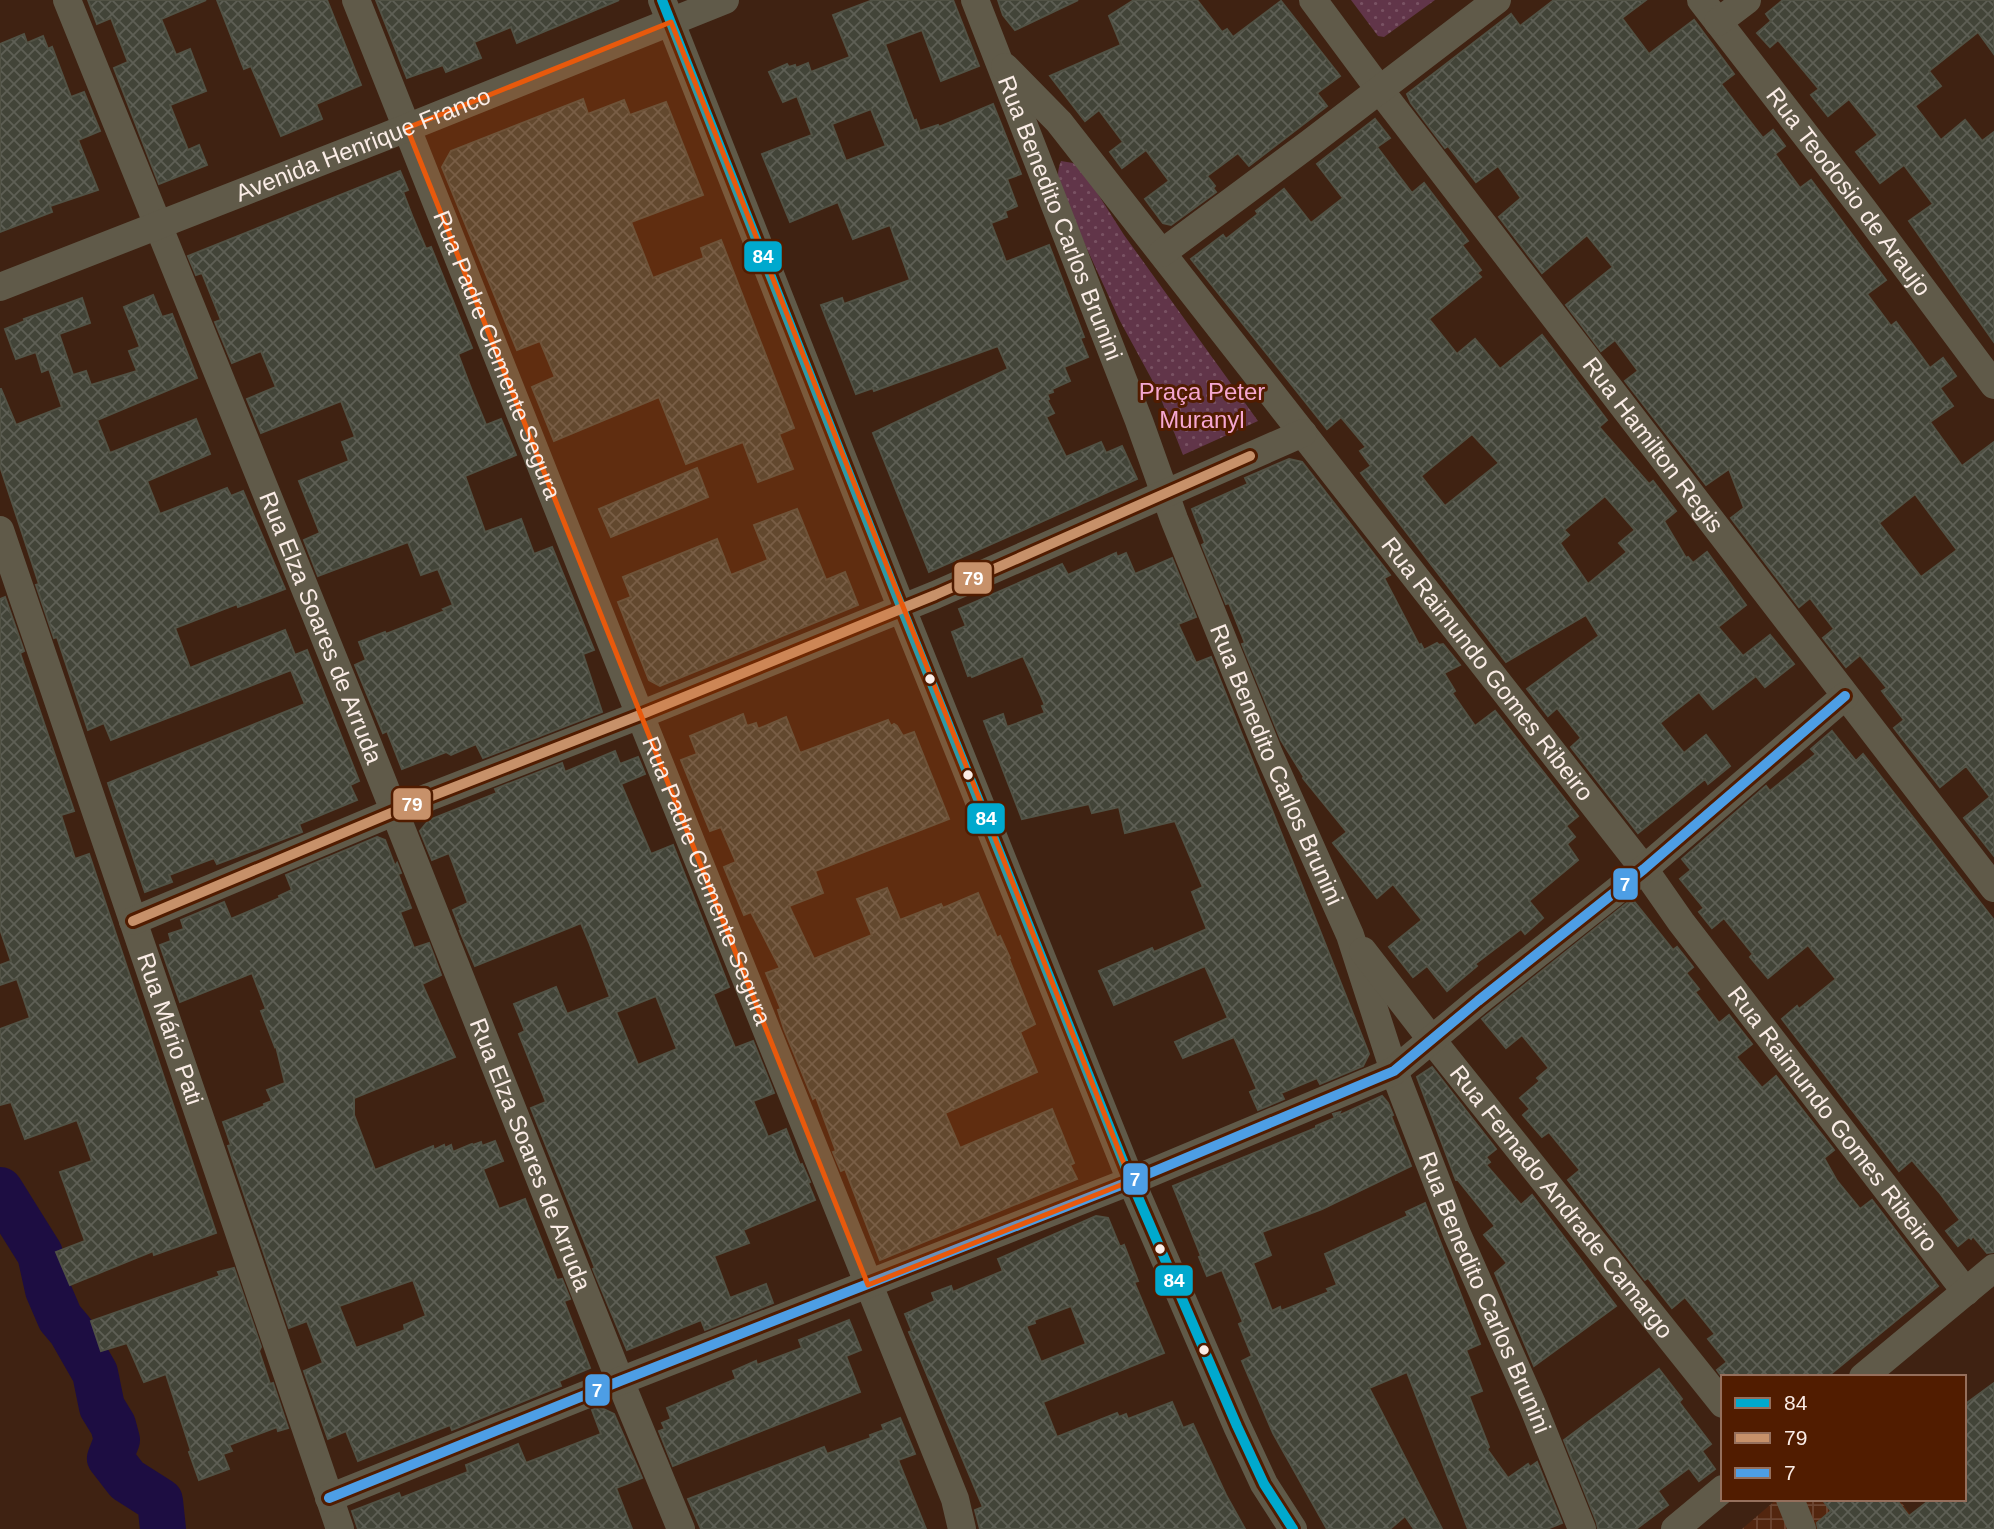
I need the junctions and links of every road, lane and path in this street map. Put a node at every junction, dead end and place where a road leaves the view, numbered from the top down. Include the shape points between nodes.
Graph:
1 (67, 0) edge
2 (356, 0) edge
3 (725, 0) edge
4 (975, 0) edge
5 (1313, 0) edge
6 (1497, 0) edge
7 (1701, 0) edge
8 (1748, 0) edge
9 (666, 11) edge
10 (1718, 22) junction
11 (996, 57) junction
12 (1379, 89) junction
13 (407, 128) junction
14 (157, 225) junction
15 (1162, 253) junction
16 (0, 287) edge
17 (1994, 385) edge
18 (1303, 433) junction
19 (1165, 493) junction
20 (0, 530) edge
21 (902, 609) junction
22 (1845, 696) junction
23 (640, 715) junction
24 (393, 811) junction
25 (1644, 869) junction
26 (1994, 888) edge
27 (133, 922) junction
28 (1350, 935) junction
29 (1431, 1040) junction
30 (1394, 1071) junction
31 (1131, 1181) junction
32 (1994, 1268) edge
33 (868, 1285) junction
34 (1966, 1292) junction
35 (1865, 1375) edge
36 (620, 1381) junction
37 (1721, 1402) edge
38 (1721, 1491) edge
39 (329, 1498) junction
40 (1791, 1501) edge
41 (340, 1529) edge
42 (681, 1529) edge
43 (962, 1529) edge
44 (1293, 1529) edge
45 (1582, 1529) edge
46 (1675, 1529) edge
47 (1802, 1529) edge

1 - 14 street, Rua Elza Soares de Arruda
2 - 13 street, Rua Padre Clemente Segura
3 - 9 street, Avenida Henrique Franco
4 - 11 street, Rua Benedito Carlos Brunini
5 - 12 street, Rua Hamilton Regis
6 - 12 street
7 - 10 street, Rua Teodosio de Araujo
8 - 10 street
9 - 13 street, Avenida Henrique Franco
9 - 21 street
10 - 17 street, Rua Teodosio de Araujo
11 - 15 street, Rua Raimundo Gomes Ribeiro via 1059,122
11 - 19 street, Rua Benedito Carlos Brunini
12 - 15 street
12 - 22 street, Rua Hamilton Regis
13 - 14 street, Avenida Henrique Franco
13 - 23 street, Rua Padre Clemente Segura
14 - 16 street, Avenida Henrique Franco
14 - 24 street, Rua Elza Soares de Arruda
15 - 18 street, Rua Raimundo Gomes Ribeiro
18 - 19 street
18 - 25 street, Rua Raimundo Gomes Ribeiro
19 - 21 street
19 - 28 street, Rua Benedito Carlos Brunini via 1269,754
20 - 27 street, Rua Mário Pati
21 - 23 street
21 - 31 street
22 - 25 street
22 - 26 street, Rua Hamilton Regis
23 - 24 street
23 - 33 street, Rua Padre Clemente Segura
24 - 27 street
24 - 36 street, Rua Elza Soares de Arruda
25 - 29 street
25 - 34 street, Rua Raimundo Gomes Ribeiro
27 - 39 street, Rua Mário Pati
28 - 29 street, Rua Fernado Andrade Camargo
28 - 30 street, Rua Benedito Carlos Brunini
29 - 30 street
29 - 37 street, Rua Fernado Andrade Camargo
30 - 31 street
30 - 45 street, Rua Benedito Carlos Brunini via 1457,1234
31 - 33 street
31 - 44 street via 1237,1426 1264,1484
32 - 34 street
33 - 36 street
33 - 43 street, Rua Padre Clemente Segura via 955,1499
34 - 35 street
36 - 39 street
36 - 42 street, Rua Elza Soares de Arruda
38 - 46 street
39 - 41 street, Rua Mário Pati
40 - 47 street

